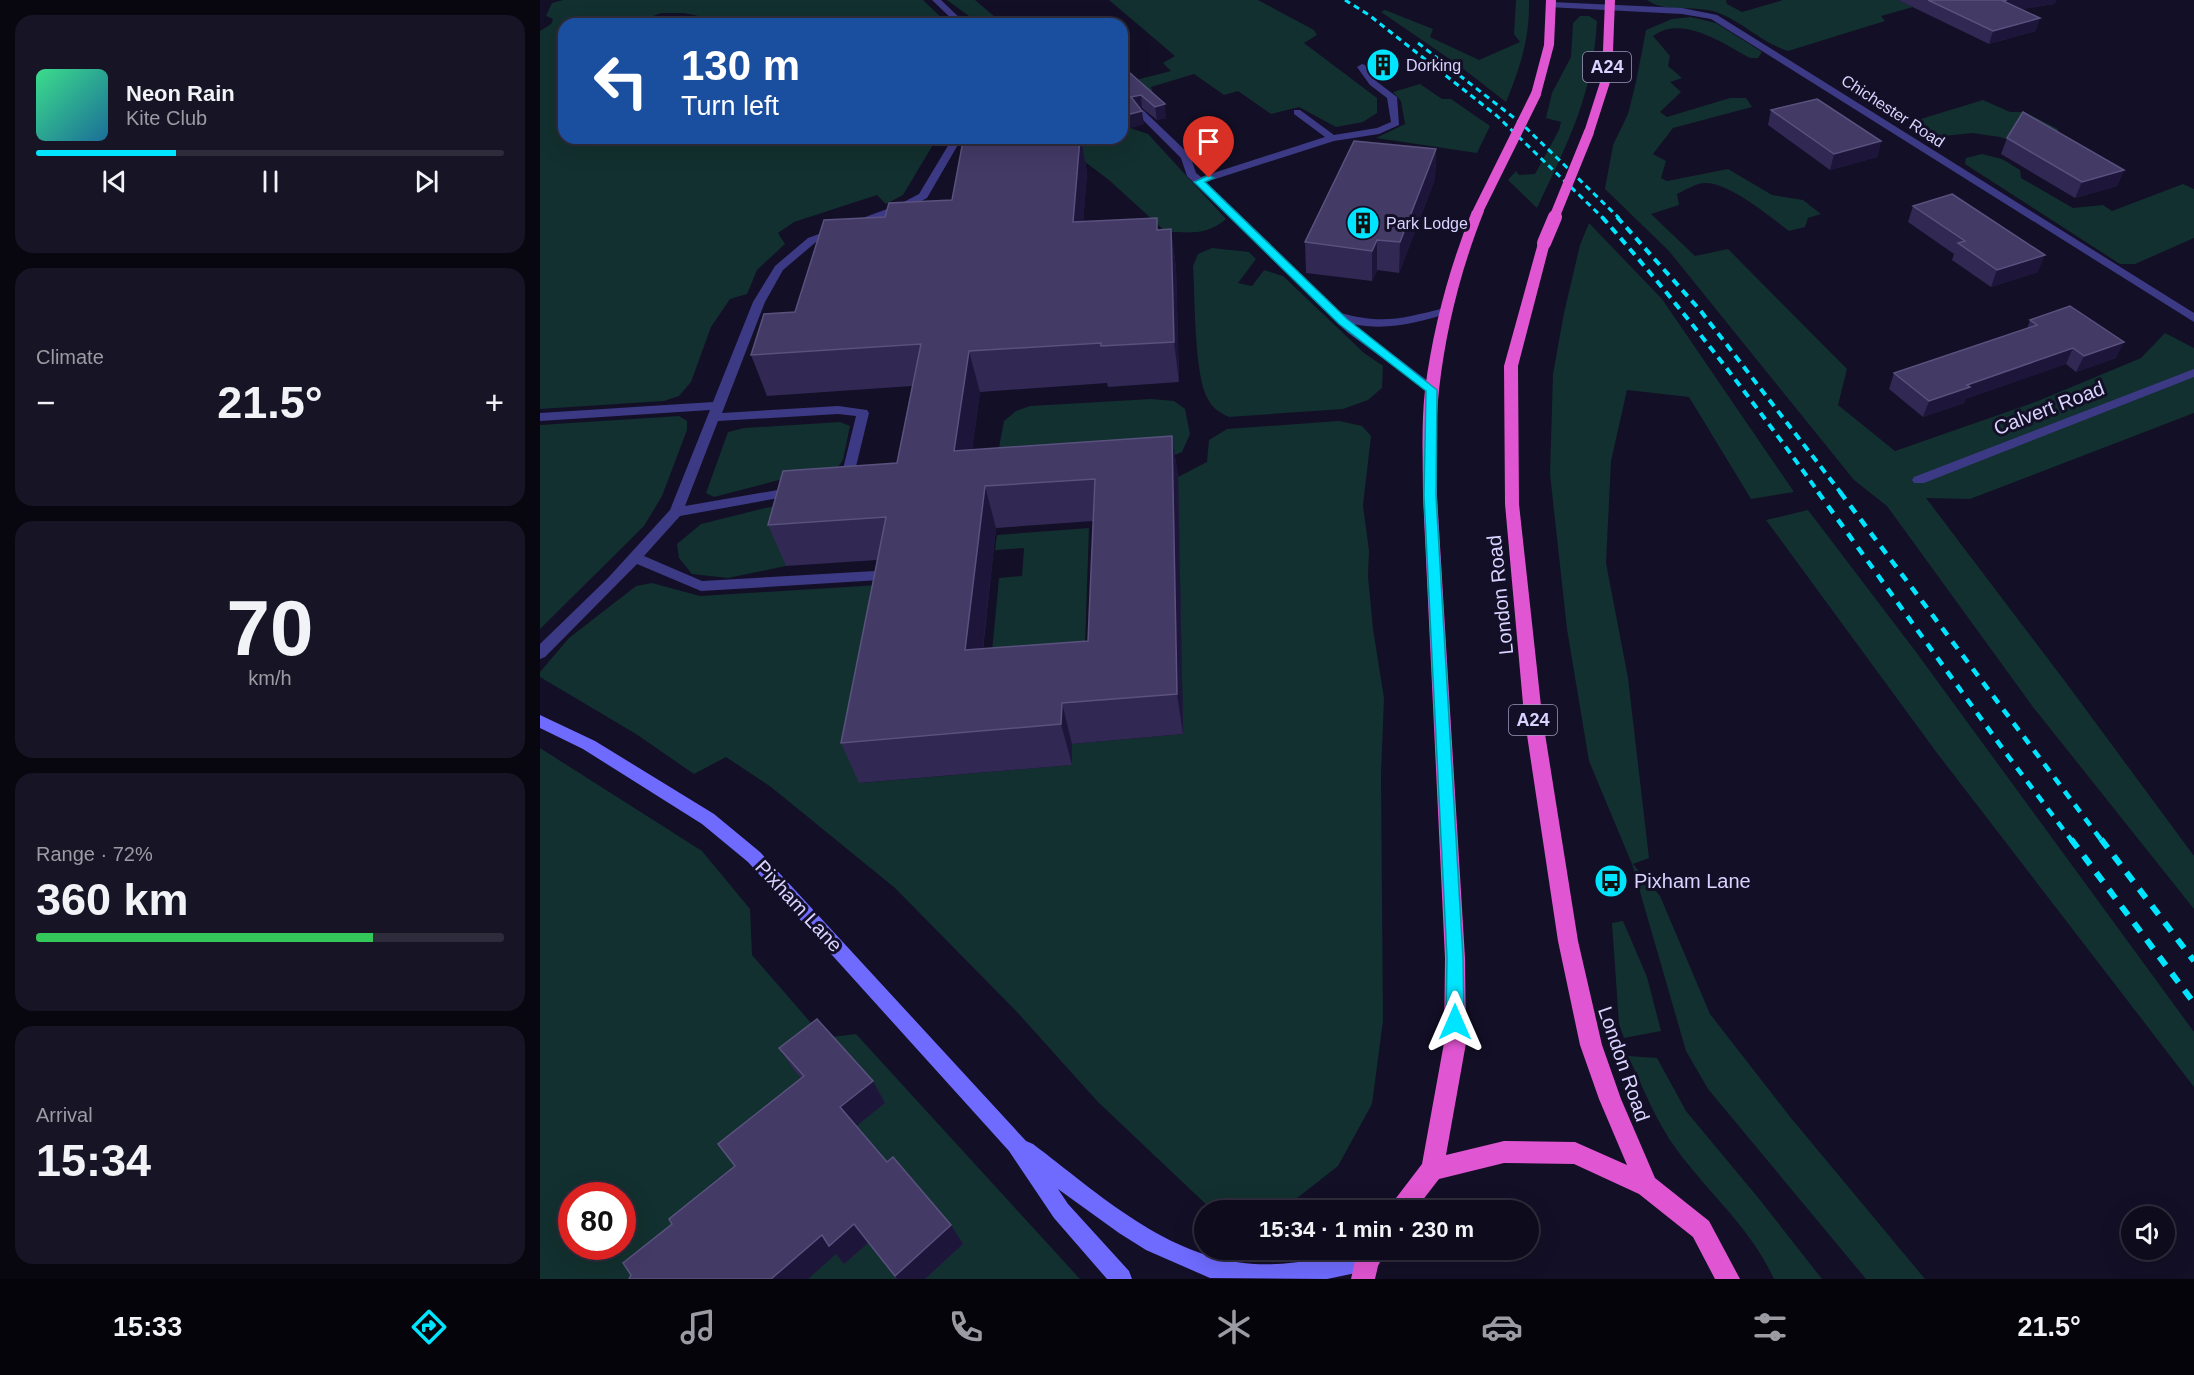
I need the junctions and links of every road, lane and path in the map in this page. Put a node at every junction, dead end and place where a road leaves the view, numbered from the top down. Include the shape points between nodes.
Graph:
1 (936, 0) edge
2 (1551, 2) edge
3 (1611, 4) edge
4 (956, 18) edge
5 (1362, 67) dead end
6 (1140, 112) edge
7 (1297, 112) dead end
8 (1332, 138) junction
9 (953, 144) edge
10 (1199, 182) junction
11 (1445, 311) junction
12 (1334, 313) junction
13 (2194, 318) edge
14 (2194, 373) edge
15 (1432, 390) junction
16 (716, 412) junction
17 (540, 417) edge
18 (1919, 480) dead end
19 (826, 488) edge
20 (807, 489) edge
21 (676, 512) junction
22 (636, 558) junction
23 (874, 576) edge
24 (540, 653) edge
25 (540, 721) edge
26 (1016, 1144) junction
27 (1432, 1169) junction
28 (1647, 1186) junction
29 (1409, 1200) edge
30 (1368, 1263) edge
31 (1121, 1279) edge
32 (1728, 1279) edge

1 - 4 street
2 - 3 street, Chichester Road
2 - 11 highway, bridge via 1549,45 1536,94 1478,211
3 - 13 street, Chichester Road via 1714,17
3 - 28 highway, London Road / A24, bridge via 1607,76 1544,243 1511,366 1512,504 1533,715 1568,941 1591,1045
5 - 8 street via 1373,83 1392,97 1396,123 1379,131
6 - 10 street via 1186,157 1191,174
7 - 8 street
8 - 10 street
9 - 16 street via 923,196 812,240 779,267 759,302
10 - 12 street
11 - 12 street via 1380,324 1352,322
11 - 15 highway
12 - 15 street
14 - 18 street, Calvert Road
15 - 27 highway via 1430,496 1455,958 1455,1043
16 - 17 street
16 - 19 street via 863,413 847,480
16 - 21 street
20 - 21 street
21 - 22 street
22 - 23 street via 701,586
22 - 24 street
25 - 26 main road, Pixham Lane via 589,745 708,819 754,857
26 - 30 main road, Pixham Lane via 1127,1226 1182,1258 1241,1274 1284,1275
26 - 31 main road, Pixham Lane via 1060,1211
27 - 28 highway via 1504,1152 1575,1154
27 - 29 highway
28 - 32 highway via 1701,1229

